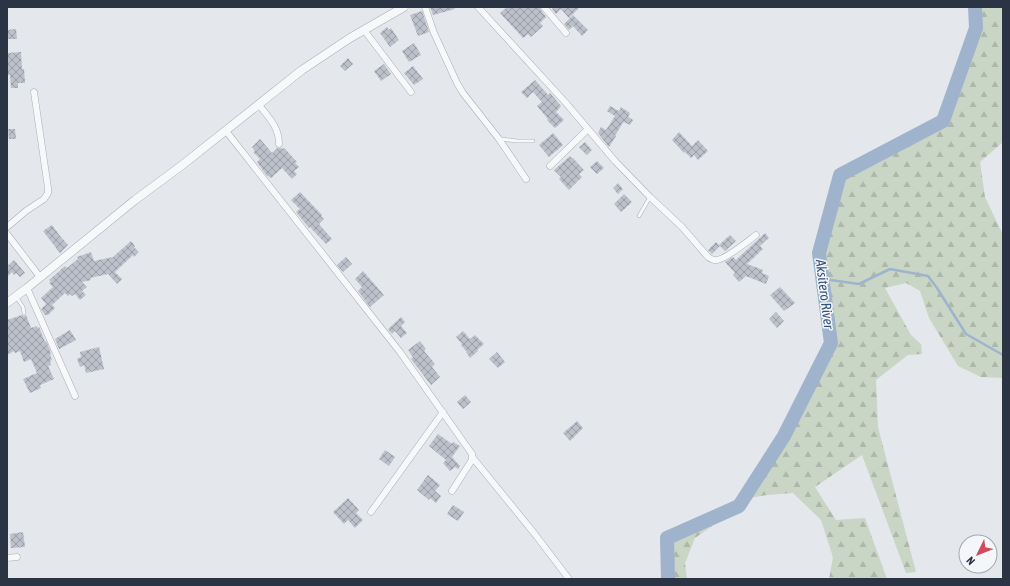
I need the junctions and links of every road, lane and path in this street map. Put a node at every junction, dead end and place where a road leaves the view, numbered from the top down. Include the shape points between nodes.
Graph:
1 (404, 7) edge
2 (425, 7) edge
3 (478, 7) edge
4 (544, 7) edge
5 (364, 30) junction
6 (566, 33) dead end
7 (34, 92) dead end
8 (411, 92) dead end
9 (258, 105) junction
10 (588, 129) junction
11 (226, 131) junction
12 (499, 139) junction
13 (533, 141) dead end
14 (280, 144) dead end
15 (550, 166) dead end
16 (526, 179) dead end
17 (650, 197) junction
18 (639, 216) dead end
19 (7, 227) edge
20 (7, 234) edge
21 (756, 235) dead end
22 (40, 277) junction
23 (27, 288) junction
24 (16, 297) junction
25 (7, 303) edge
26 (24, 313) dead end
27 (75, 396) dead end
28 (443, 412) junction
29 (473, 458) junction
30 (452, 491) dead end
31 (371, 512) dead end
32 (17, 557) dead end
33 (7, 558) edge
34 (569, 579) edge

1 - 5 street
2 - 12 street via 457,83
3 - 10 street
4 - 6 street
5 - 8 street
5 - 9 street via 302,70
7 - 19 street via 48,193 42,201
9 - 11 street
9 - 14 street via 278,132
10 - 15 street
10 - 17 street
11 - 22 street
11 - 28 street via 391,340
12 - 13 lane
12 - 16 street
17 - 18 lane
17 - 21 street via 713,260 724,258
20 - 22 street
22 - 23 street
23 - 24 street
23 - 27 street
24 - 25 street
24 - 26 lane
28 - 29 street
28 - 31 street
29 - 30 street
29 - 34 street
32 - 33 street

